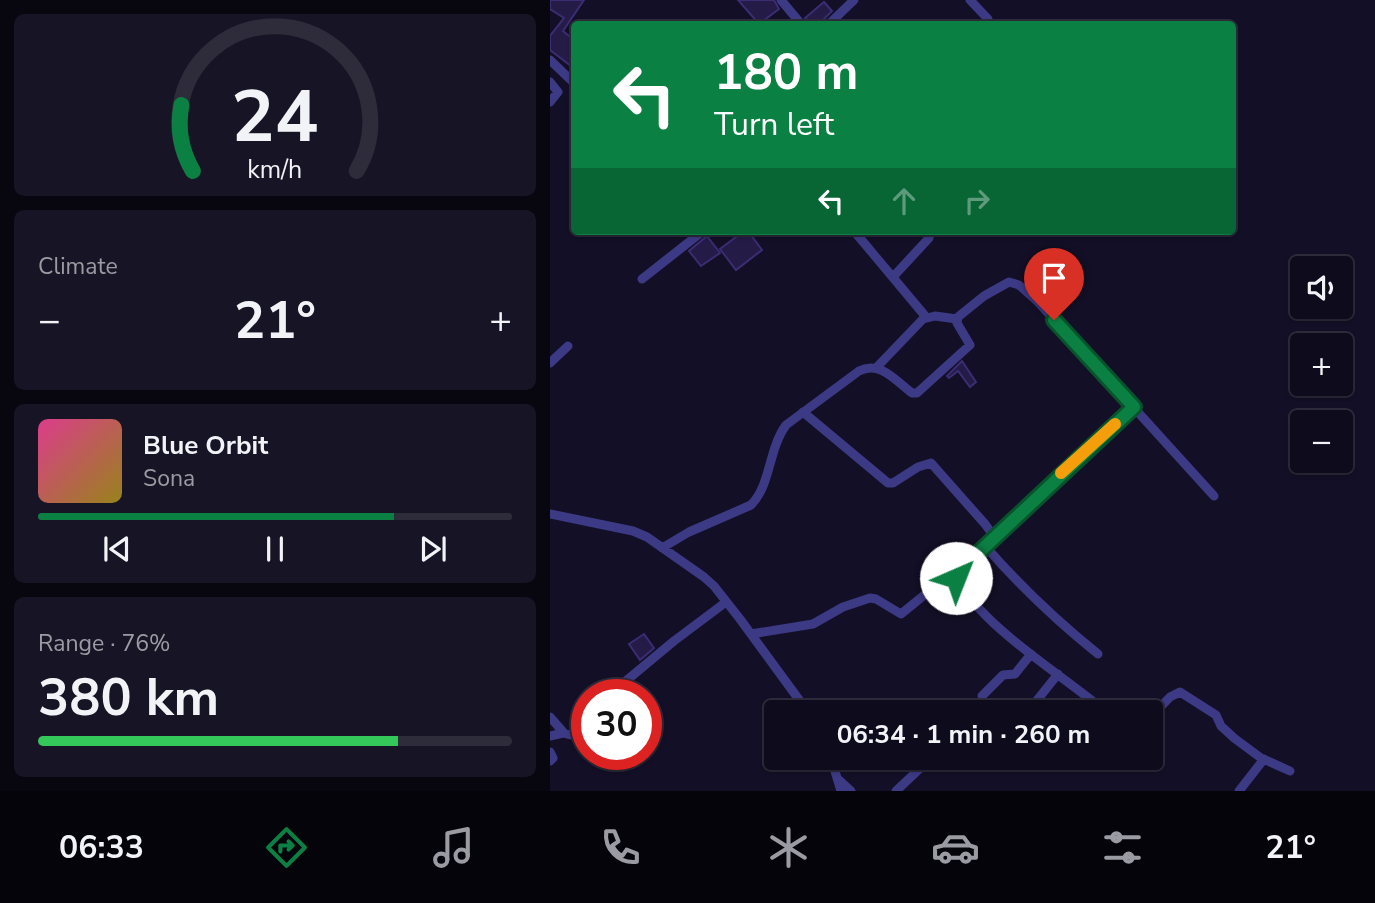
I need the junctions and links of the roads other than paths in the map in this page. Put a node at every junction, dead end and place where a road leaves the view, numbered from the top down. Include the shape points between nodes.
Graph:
1 (781, 0) edge
2 (854, 0) edge
3 (970, 0) edge
4 (988, 19) dead end
5 (798, 21) edge
6 (832, 21) edge
7 (550, 60) edge
8 (571, 80) edge
9 (550, 82) edge
10 (550, 102) edge
11 (698, 235) edge
12 (857, 235) edge
13 (929, 235) edge
14 (893, 277) junction
15 (642, 279) dead end
16 (926, 317) junction
17 (957, 319) junction
18 (568, 346) dead end
19 (550, 363) edge
20 (877, 367) junction
21 (1134, 407) junction
22 (803, 412) junction
23 (1214, 496) dead end
24 (550, 514) edge
25 (995, 538) junction
26 (986, 547) junction
27 (662, 548) junction
28 (957, 575) junction
29 (726, 602) junction
30 (751, 634) junction
31 (1031, 654) junction
32 (1098, 654) dead end
33 (1058, 674) junction
34 (628, 679) edge
35 (982, 696) dead end
36 (799, 700) edge
37 (1037, 700) edge
38 (1091, 700) edge
39 (1163, 705) edge
40 (550, 717) edge
41 (565, 733) junction
42 (571, 735) edge
43 (550, 736) edge
44 (550, 752) edge
45 (1264, 760) junction
46 (550, 761) edge
47 (835, 770) edge
48 (918, 770) edge
49 (1290, 771) dead end
50 (838, 779) junction
51 (841, 791) edge
52 (851, 791) edge
53 (896, 791) edge
54 (1239, 791) edge

1 - 5 street
2 - 6 street
3 - 4 street
7 - 8 street
9 - 10 street via 558,92
11 - 15 street
12 - 14 street
13 - 14 street
14 - 16 street
16 - 17 street
16 - 20 street
17 - 20 street via 970,345 917,393
17 - 21 street via 1000,285 1013,282 1038,302
18 - 19 street
20 - 22 street via 859,371
21 - 23 street
21 - 25 street
22 - 25 street via 888,483 931,463
22 - 27 street via 777,438 763,485 751,505
24 - 27 street via 633,531
25 - 26 street
26 - 28 street
26 - 32 street via 1018,583
27 - 29 street via 710,582
28 - 30 street via 901,614 870,598 813,624
28 - 31 street via 992,621
29 - 30 street
29 - 34 street
30 - 36 street
31 - 33 street
31 - 35 street via 1015,674 1003,675
33 - 37 street
33 - 38 street
39 - 45 street via 1180,692 1213,713 1229,734
40 - 41 street
41 - 42 street
41 - 43 street
44 - 46 street
45 - 49 street
45 - 54 street
47 - 50 street
48 - 53 street
50 - 51 street
50 - 52 street

